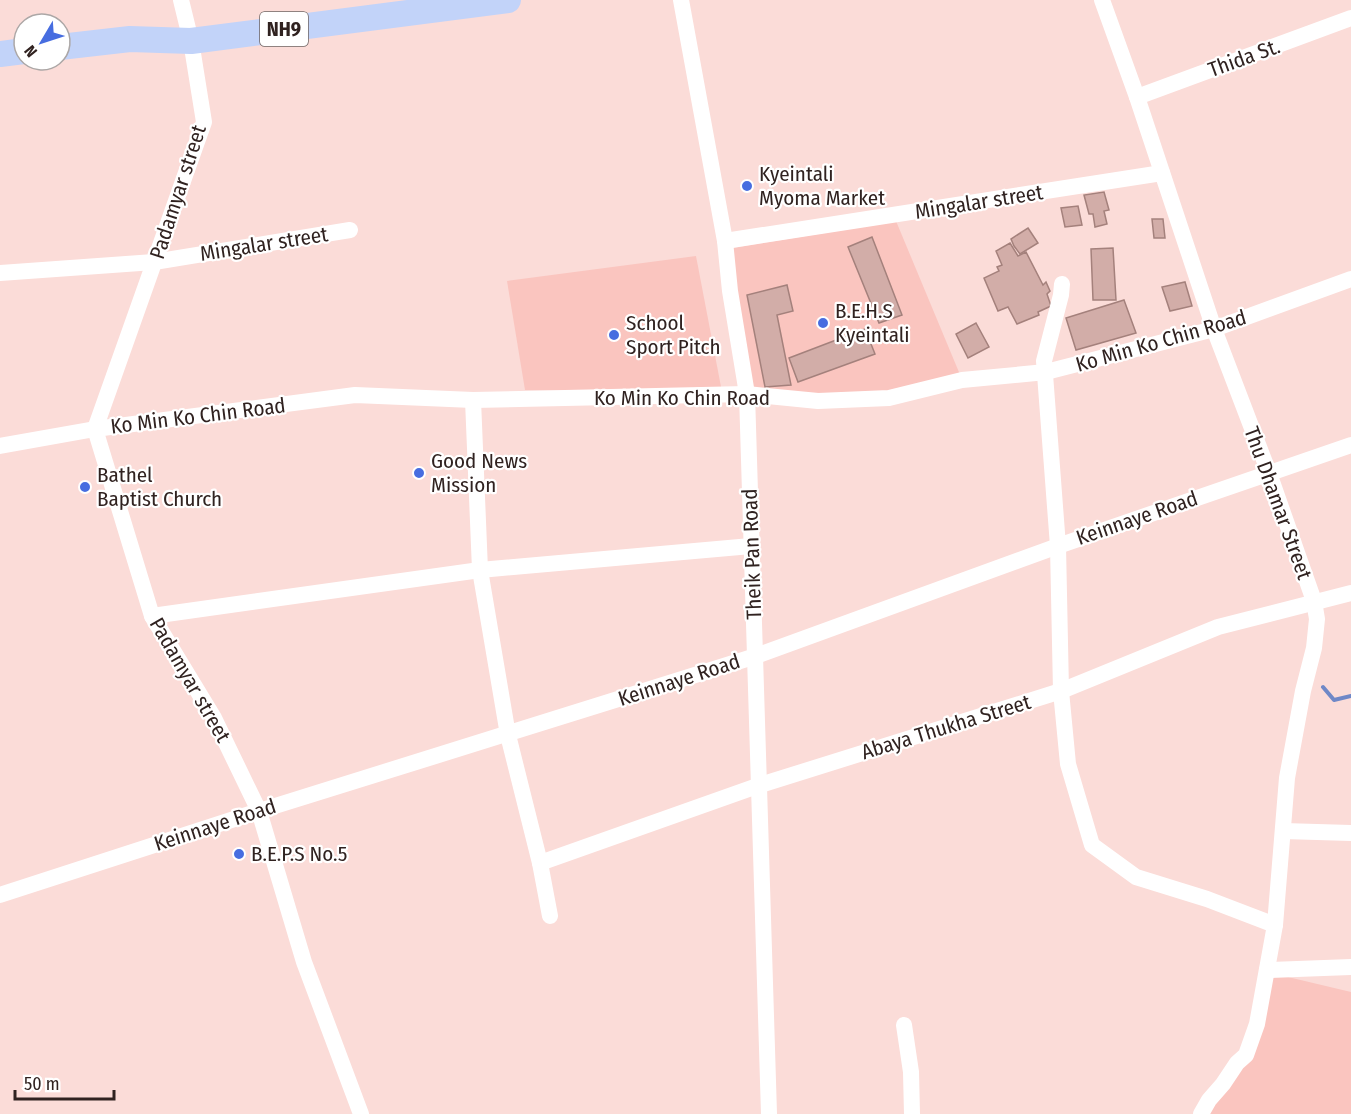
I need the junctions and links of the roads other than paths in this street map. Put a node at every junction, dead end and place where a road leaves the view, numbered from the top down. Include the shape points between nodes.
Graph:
1 (181, 0) edge
2 (508, 0) edge
3 (681, 0) edge
4 (1102, 0) edge
5 (1351, 18) edge
6 (190, 41) junction
7 (72, 46) edge
8 (1137, 97) junction
9 (1162, 173) junction
10 (350, 230) dead end
11 (725, 240) junction
12 (154, 262) junction
13 (0, 273) edge
14 (1351, 279) edge
15 (1062, 284) dead end
16 (1214, 329) junction
17 (1046, 372) junction
18 (747, 394) junction
19 (473, 400) junction
20 (95, 429) junction
21 (1351, 445) edge
22 (0, 446) edge
23 (1269, 473) junction
24 (751, 546) junction
25 (1058, 546) junction
26 (480, 570) junction
27 (1351, 593) edge
28 (1314, 602) junction
29 (152, 616) junction
30 (756, 656) junction
31 (1061, 691) junction
32 (508, 735) junction
33 (760, 785) junction
34 (259, 811) junction
35 (1283, 831) junction
36 (1351, 833) edge
37 (540, 862) junction
38 (0, 895) edge
39 (550, 916) dead end
40 (1275, 925) junction
41 (1351, 968) edge
42 (1267, 970) junction
43 (904, 1025) dead end
44 (769, 1107) edge
45 (361, 1114) edge
46 (783, 1114) edge
47 (912, 1114) edge
48 (1201, 1114) edge

1 - 6 street, Padamyar street
2 - 6 highway, NH9
3 - 11 street, Theik Pan Road
4 - 8 street, Thu Dhamar Street
5 - 8 street, Thida St.
6 - 7 highway, NH9 via 130,39
6 - 12 street, Padamyar street via 204,122
8 - 9 street, Thu Dhamar Street
9 - 11 street, Mingalar street
9 - 16 street, Thu Dhamar Street
10 - 12 street, Mingalar street
11 - 18 street, Theik Pan Road
12 - 13 street, Mingalar street
12 - 20 street, Padamyar street
14 - 16 street, Ko Min Ko Chin Road
15 - 17 street via 1044,361
16 - 17 street, Ko Min Ko Chin Road
16 - 23 street, Thu Dhamar Street
17 - 18 street, Ko Min Ko Chin Road via 962,380 889,398 818,401
17 - 25 street
18 - 19 street, Ko Min Ko Chin Road
18 - 24 street, Theik Pan Road
19 - 20 street, Ko Min Ko Chin Road via 355,395
19 - 26 street
20 - 22 street, Ko Min Ko Chin Road
20 - 29 street, Padamyar street
21 - 23 street, Keinnaye Road
23 - 25 street, Keinnaye Road
23 - 28 street, Thu Dhamar Street
24 - 26 street
24 - 30 street, Theik Pan Road
25 - 30 street, Keinnaye Road
25 - 31 street
26 - 29 street
26 - 32 street
27 - 28 street, Abaya Thukha Street
28 - 31 street, Abaya Thukha Street via 1218,627
28 - 35 street, Thu Dhamar Street via 1314,648 1287,778
29 - 34 street, Padamyar street via 214,718
30 - 32 street, Keinnaye Road
30 - 33 street, Theik Pan Road
31 - 33 street, Abaya Thukha Street
31 - 40 street via 1068,764 1092,845 1136,877
32 - 34 street, Keinnaye Road
32 - 37 street
33 - 37 street, Abaya Thukha Street
33 - 44 street, Theik Pan Road
34 - 38 street, Keinnaye Road
34 - 45 street, Padamyar street via 304,963
35 - 36 street
35 - 40 street, Thu Dhamar Street
37 - 39 street
40 - 42 street, Thu Dhamar Street
41 - 42 street
42 - 48 street, Thu Dhamar Street via 1257,1024 1246,1055
43 - 47 street
44 - 46 street

